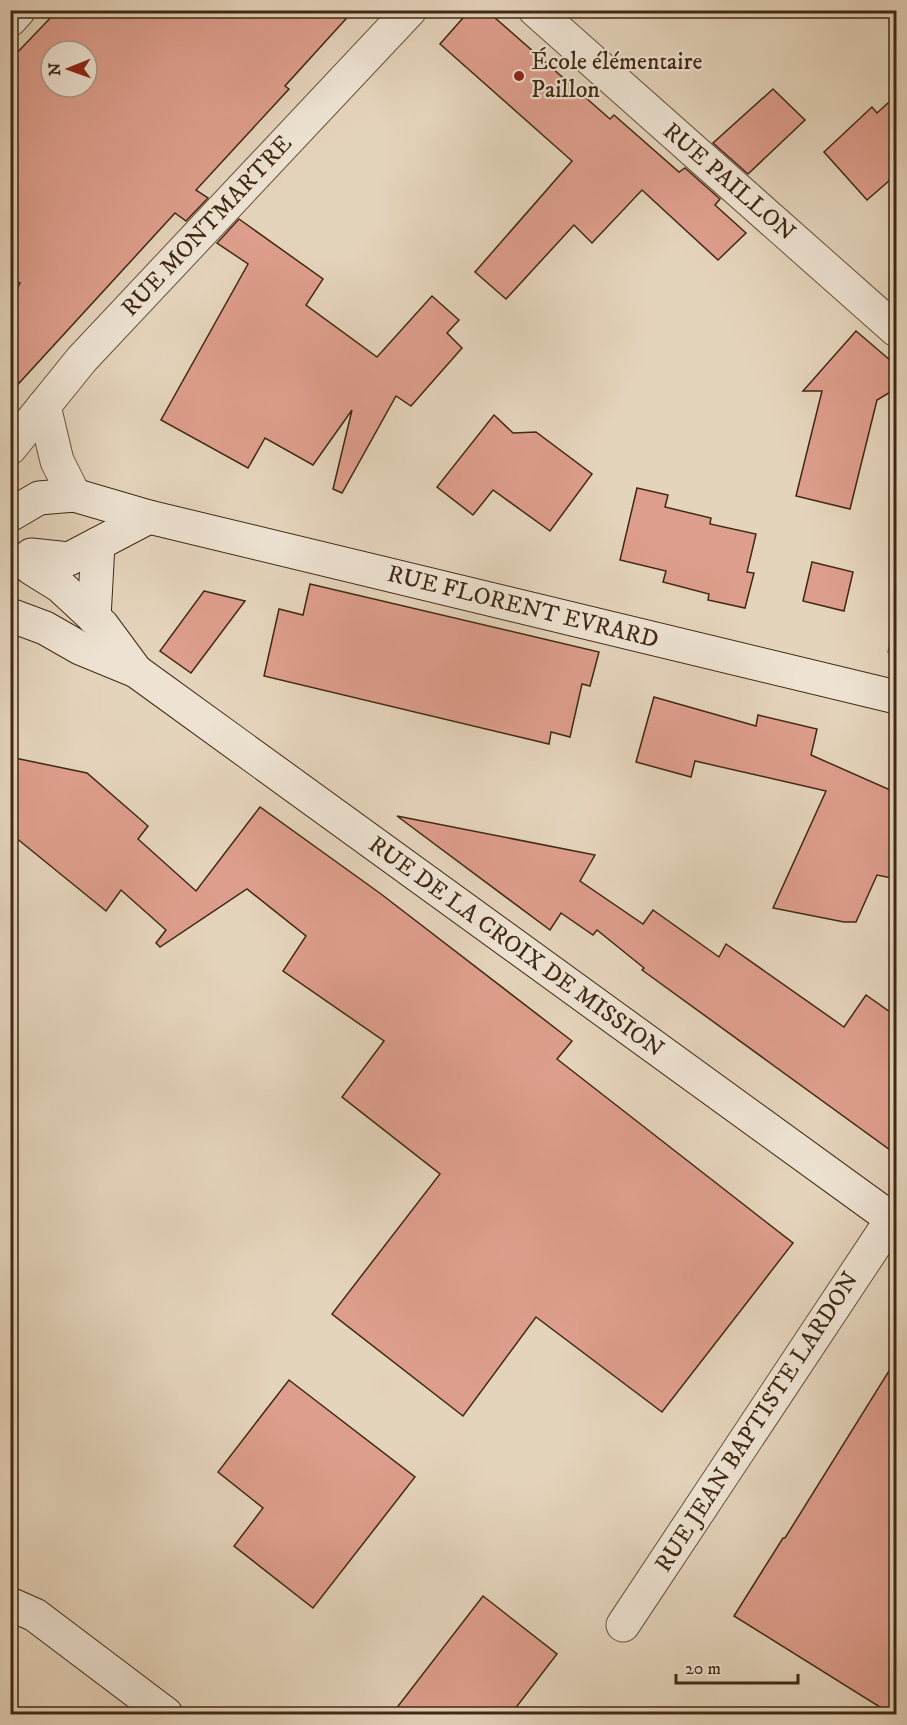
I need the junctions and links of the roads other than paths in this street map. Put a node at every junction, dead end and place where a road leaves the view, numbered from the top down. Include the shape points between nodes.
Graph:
1 (20, 10) edge
2 (410, 10) edge
3 (535, 10) edge
4 (10, 20) edge
5 (897, 330) edge
6 (44, 406) junction
7 (10, 448) edge
8 (74, 495) junction
9 (10, 517) edge
10 (149, 517) junction
11 (98, 544) junction
12 (31, 562) junction
13 (10, 610) edge
14 (10, 615) edge
15 (94, 618) junction
16 (136, 671) junction
17 (897, 697) edge
18 (894, 1220) edge
19 (10, 1604) edge
20 (623, 1625) dead end
21 (166, 1714) edge

1 - 4 street
2 - 6 street, RUE MONTMARTRE via 82,359
3 - 5 street, RUE PAILLON
6 - 7 street, RUE MONTMARTRE
6 - 8 street via 57,461
8 - 9 street, RUE FLORENT EVRARD via 39,498
8 - 10 street, RUE FLORENT EVRARD
9 - 12 street via 24,535
10 - 11 street
10 - 17 street, RUE FLORENT EVRARD
11 - 12 street via 69,559
11 - 15 street
12 - 13 street via 30,582
12 - 15 street, RUE DE LA CROIX DE MISSION
14 - 16 street, RUE DE LA CROIX DE MISSION
15 - 16 street, RUE DE LA CROIX DE MISSION
16 - 18 street, RUE DE LA CROIX DE MISSION
18 - 20 street, RUE JEAN BAPTISTE LARDON
19 - 21 street via 35,1615

